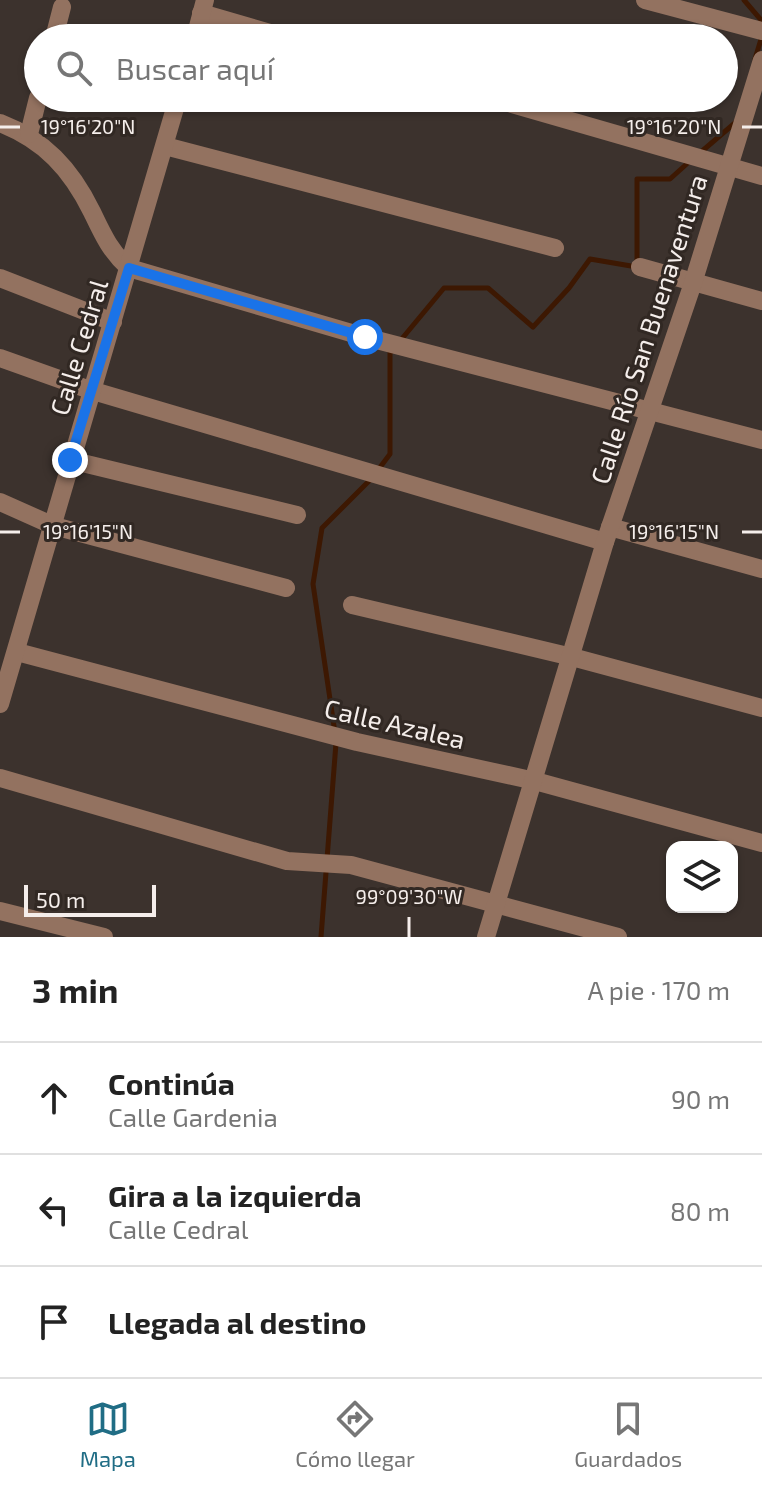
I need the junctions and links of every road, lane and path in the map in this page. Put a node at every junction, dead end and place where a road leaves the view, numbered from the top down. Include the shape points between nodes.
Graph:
1 (645, 0) edge
2 (203, 6) edge
3 (62, 7) dead end
4 (58, 24) edge
5 (250, 24) edge
6 (735, 24) edge
7 (762, 60) edge
8 (34, 112) edge
9 (174, 112) edge
10 (539, 112) edge
11 (0, 123) edge
12 (29, 134) junction
13 (165, 146) junction
14 (719, 165) junction
15 (762, 176) edge
16 (555, 248) dead end
17 (640, 267) dead end
18 (129, 268) junction
19 (0, 278) edge
20 (693, 283) junction
21 (762, 301) edge
22 (113, 322) junction
23 (0, 358) edge
24 (90, 390) junction
25 (648, 409) junction
26 (762, 440) edge
27 (70, 460) junction
28 (0, 502) edge
29 (297, 515) dead end
30 (54, 526) junction
31 (608, 534) junction
32 (762, 569) edge
33 (286, 588) dead end
34 (352, 605) dead end
35 (17, 652) junction
36 (572, 657) junction
37 (1, 697) edge
38 (762, 708) edge
39 (0, 778) edge
40 (535, 781) junction
41 (762, 843) edge
42 (496, 904) junction
43 (0, 911) edge
44 (104, 937) edge
45 (486, 937) edge
46 (618, 937) edge

1 - 6 street
2 - 5 street
3 - 4 street
7 - 14 street, Calle Río San Buenaventura
8 - 12 street
9 - 13 street, Calle Cedral
10 - 14 street
11 - 12 street
12 - 18 street via 65,168 106,245
13 - 16 street
13 - 18 street, Calle Cedral
14 - 15 street
14 - 20 street, Calle Río San Buenaventura
17 - 20 street
18 - 22 street, Calle Cedral
18 - 25 street via 365,337
19 - 22 street
20 - 21 street
20 - 25 street, Calle Río San Buenaventura
22 - 24 street, Calle Cedral
23 - 24 street
24 - 27 street, Calle Cedral
24 - 31 street via 410,484
25 - 26 street
25 - 31 street, Calle Río San Buenaventura
27 - 29 street
27 - 30 street, Calle Cedral
28 - 30 street
30 - 33 street
30 - 35 street, Calle Cedral
31 - 32 street
31 - 36 street, Calle Río San Buenaventura
34 - 36 street
35 - 37 street, Calle Cedral
35 - 40 street, Calle Azalea via 357,742
36 - 38 street
36 - 40 street, Calle Río San Buenaventura
39 - 42 street via 287,861 351,865
40 - 41 street, Calle Azalea
40 - 42 street, Calle Río San Buenaventura
42 - 45 street, Calle Río San Buenaventura
42 - 46 street
43 - 44 street

